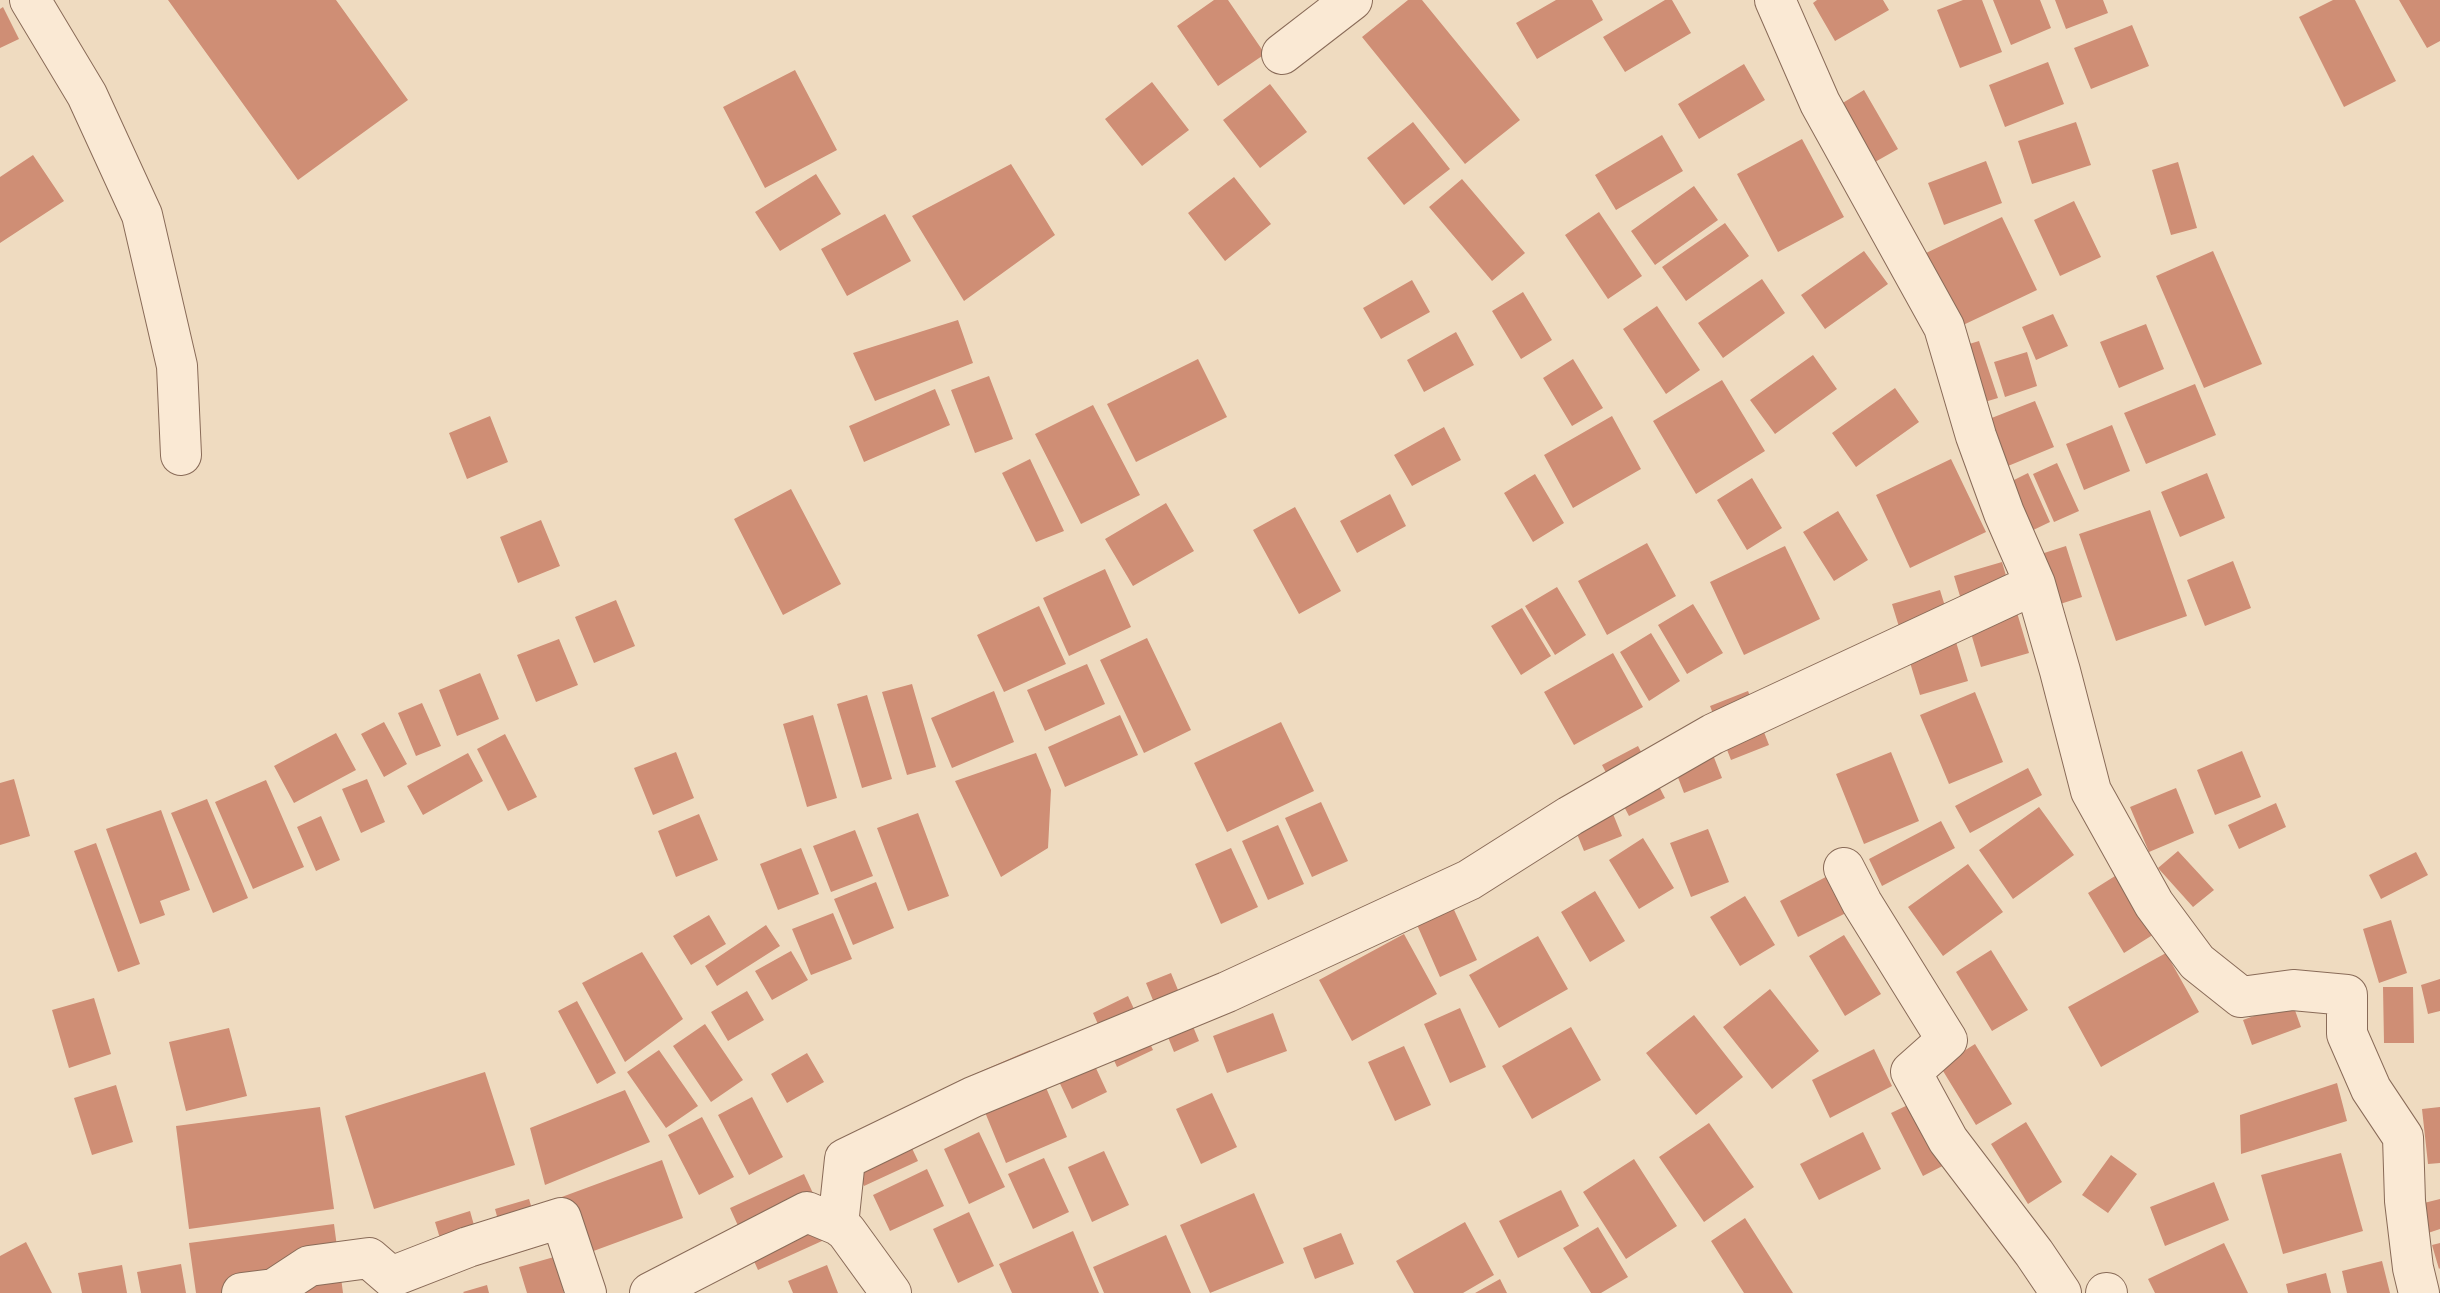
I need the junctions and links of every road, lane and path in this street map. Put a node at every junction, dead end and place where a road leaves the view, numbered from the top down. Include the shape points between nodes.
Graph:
1 (30, 0) edge
2 (1352, 0) edge
3 (1775, 0) edge
4 (1282, 54) dead end
5 (181, 455) dead end
6 (2035, 584) junction
7 (1844, 868) dead end
8 (838, 1225) junction
9 (242, 1293) edge
10 (586, 1293) edge
11 (650, 1293) edge
12 (891, 1293) edge
13 (2061, 1293) edge
14 (2419, 1293) edge

1 - 5 street via 87,95 142,215 177,366
2 - 4 street
3 - 6 street via 1820,103 1944,327 1976,436
6 - 8 street via 1713,734 1469,880 1227,992 973,1097 845,1159
6 - 14 street via 2091,791 2154,904 2197,962 2241,997 2293,990 2347,995 2347,1034 2371,1089 2403,1137 2405,1201
7 - 13 street via 1947,1040 1911,1072 1948,1140
8 - 11 street via 807,1212
8 - 12 street
9 - 10 street via 274,1289 309,1266 369,1258 391,1277 561,1218

